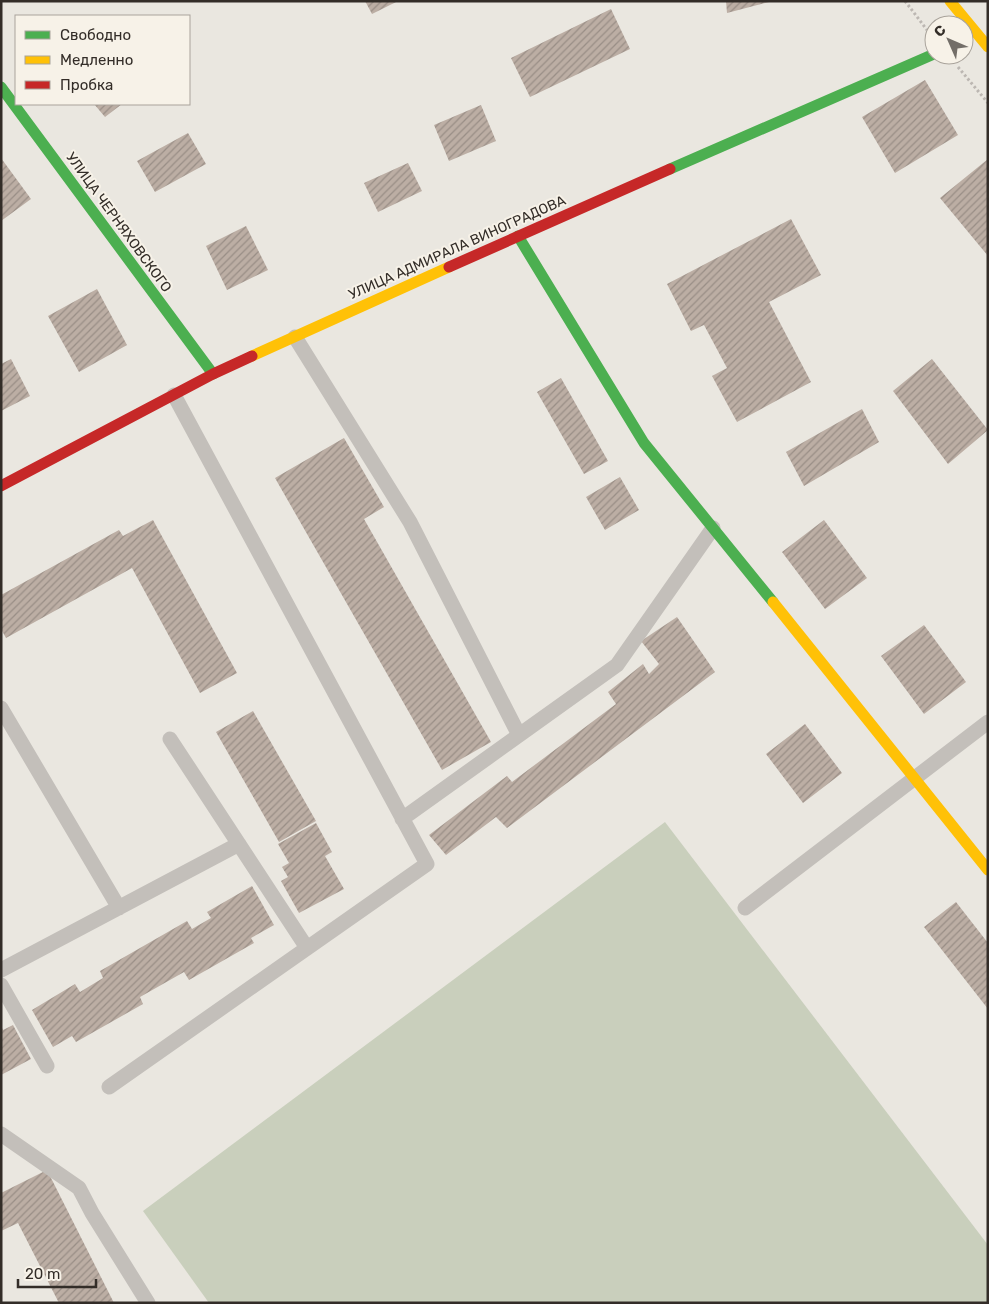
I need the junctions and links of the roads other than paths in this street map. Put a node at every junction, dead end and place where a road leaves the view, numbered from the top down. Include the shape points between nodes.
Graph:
1 (950, 1) edge
2 (983, 33) edge
3 (988, 47) edge
4 (924, 58) edge
5 (1, 87) edge
6 (518, 236) junction
7 (295, 337) junction
8 (213, 374) junction
9 (174, 395) junction
10 (1, 486) edge
11 (713, 528) junction
12 (1, 708) edge
13 (988, 722) edge
14 (519, 735) junction
15 (170, 739) dead end
16 (915, 778) junction
17 (402, 819) junction
18 (239, 844) junction
19 (988, 870) edge
20 (119, 908) junction
21 (745, 908) dead end
22 (307, 948) junction
23 (1, 970) edge
24 (1, 985) edge
25 (47, 1066) dead end
26 (109, 1087) dead end
27 (1, 1134) edge
28 (148, 1303) edge

1 - 2 street
2 - 3 street
4 - 6 street, УЛИЦА АДМИРАЛА ВИНОГРАДОВА
5 - 8 street, УЛИЦА ЧЕРНЯХОВСКОГО
6 - 7 street, УЛИЦА АДМИРАЛА ВИНОГРАДОВА
6 - 11 street via 644,444
7 - 8 street, УЛИЦА АДМИРАЛА ВИНОГРАДОВА
7 - 14 lane via 410,522
8 - 9 street, УЛИЦА АДМИРАЛА ВИНОГРАДОВА
9 - 10 street, УЛИЦА АДМИРАЛА ВИНОГРАДОВА
9 - 17 lane
11 - 14 lane via 617,665
11 - 16 street
12 - 20 lane
13 - 16 lane
14 - 17 lane
15 - 18 lane
16 - 19 street
16 - 21 lane
17 - 22 lane via 427,864
18 - 20 lane
18 - 22 lane
20 - 23 lane
22 - 26 lane
24 - 25 lane
27 - 28 lane via 79,1188

